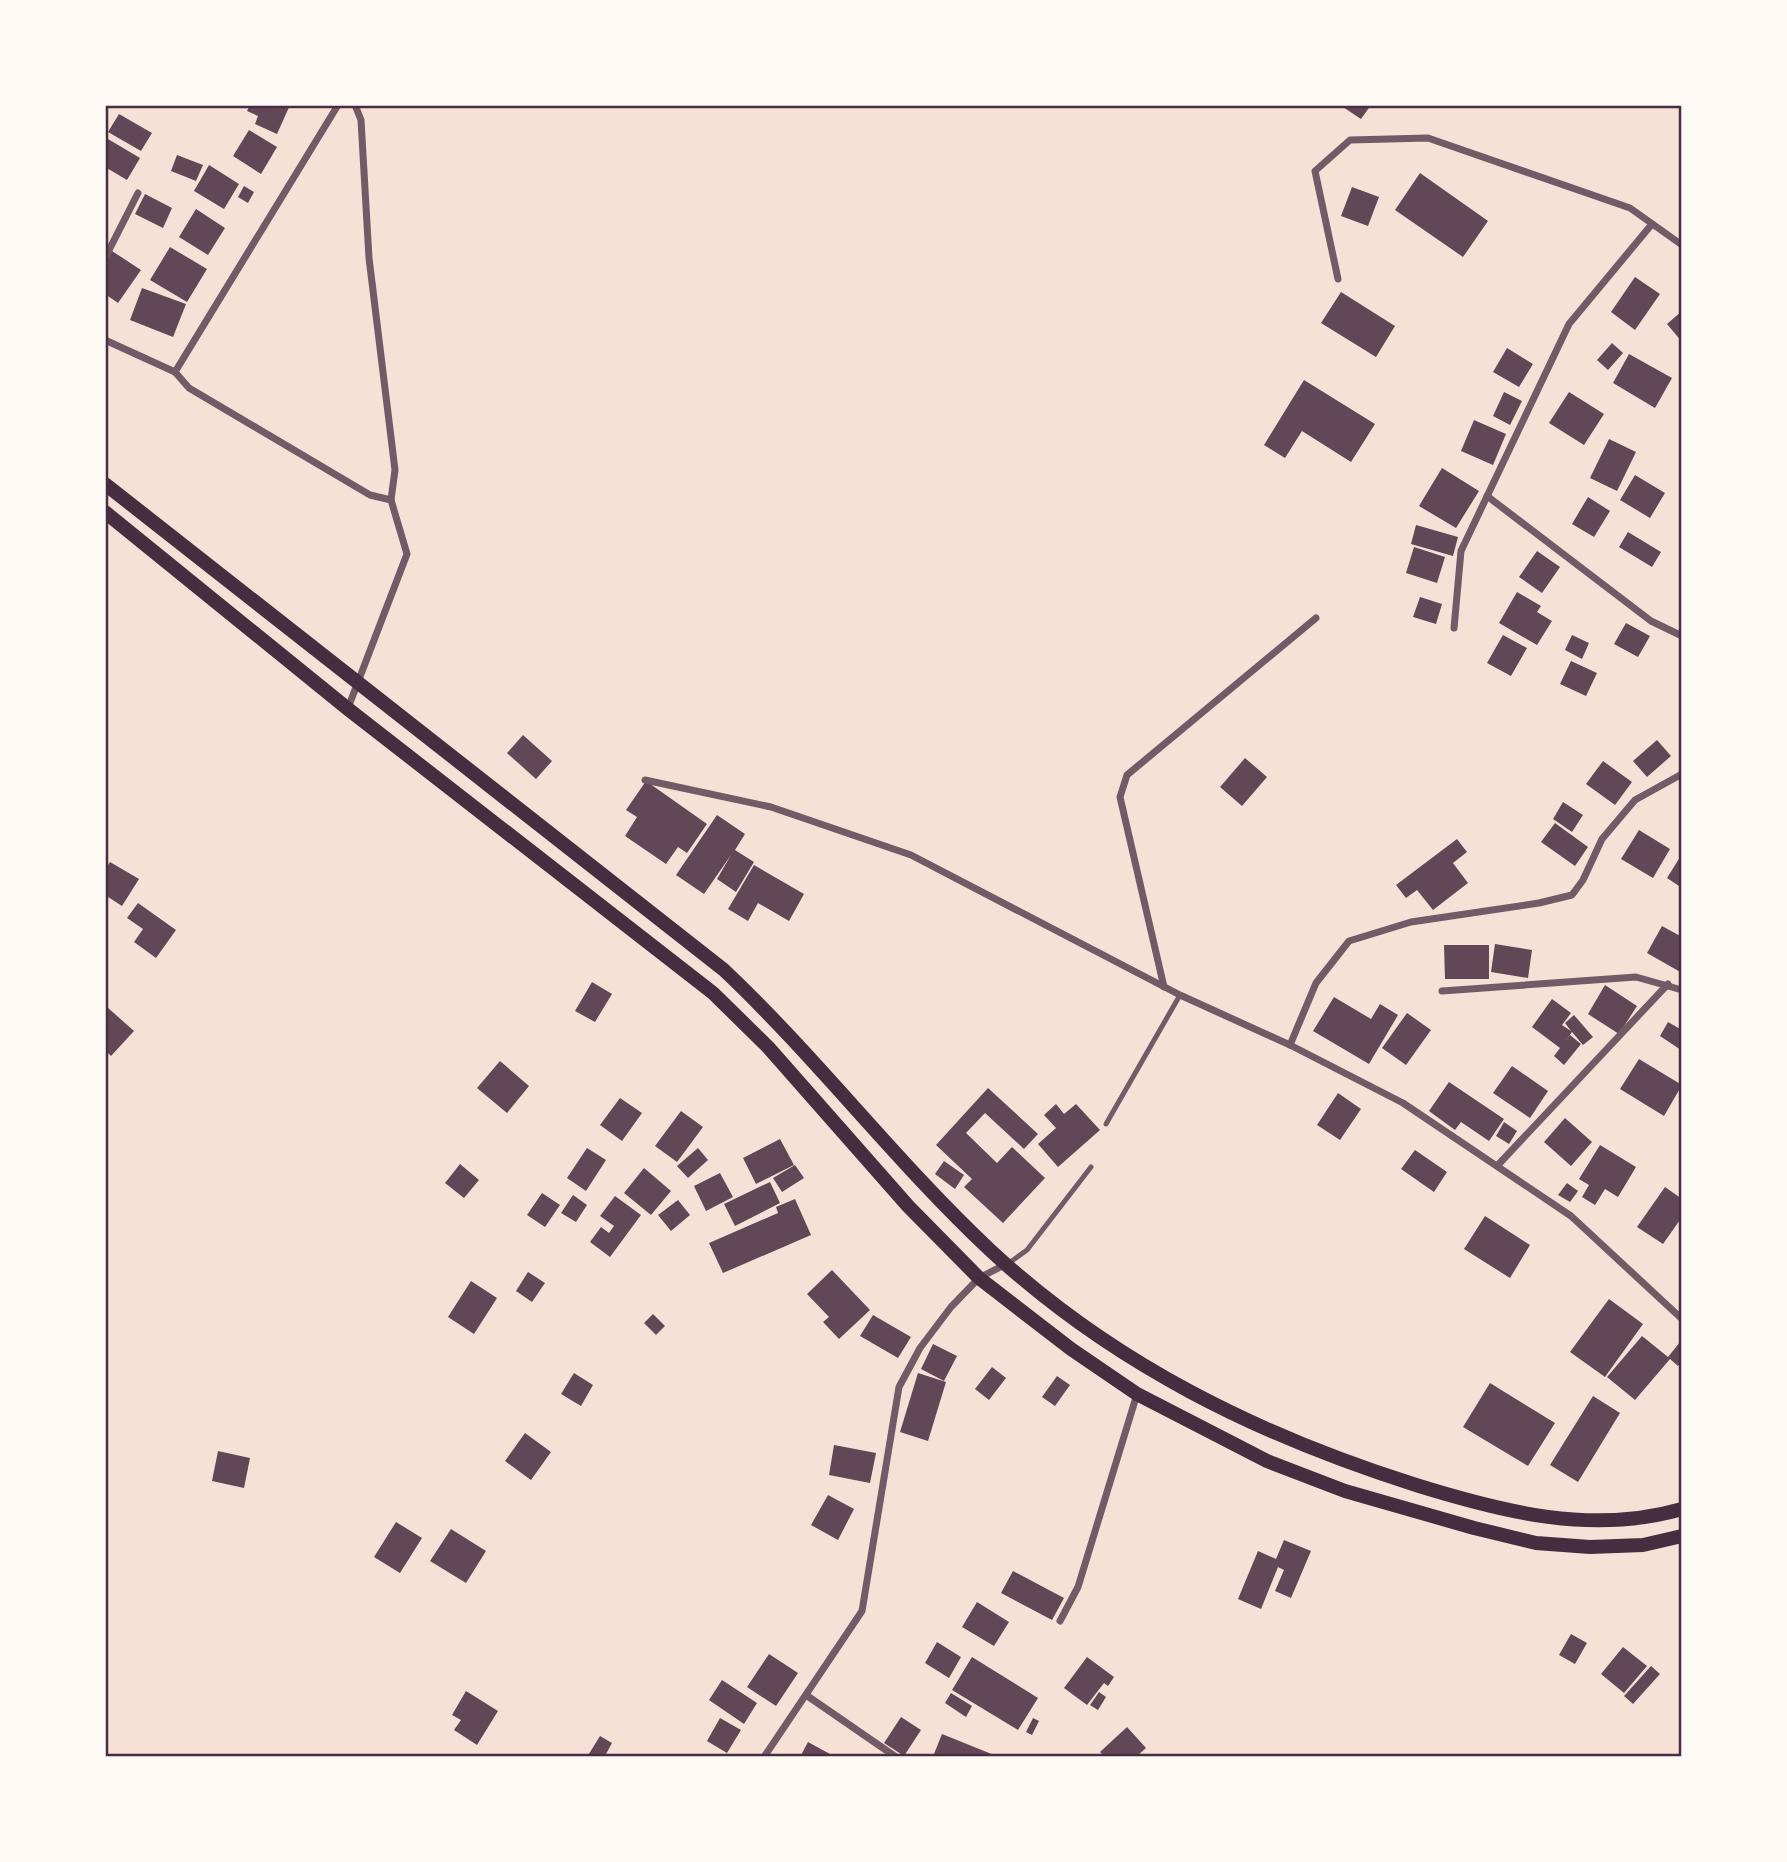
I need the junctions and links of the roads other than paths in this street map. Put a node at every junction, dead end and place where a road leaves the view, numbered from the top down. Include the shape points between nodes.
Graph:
1 (338, 105) edge
2 (355, 105) edge
3 (138, 193) dead end
4 (1653, 225) junction
5 (1682, 245) edge
6 (105, 258) edge
7 (1338, 279) dead end
8 (105, 340) edge
9 (175, 372) junction
10 (105, 484) edge
11 (1487, 496) junction
12 (391, 500) junction
13 (105, 512) edge
14 (1315, 618) dead end
15 (1454, 628) dead end
16 (1682, 636) edge
17 (357, 683) junction
18 (348, 709) junction
19 (1682, 774) edge
20 (645, 780) dead end
21 (1668, 984) junction
22 (1164, 987) junction
23 (1682, 990) edge
24 (1442, 991) dead end
25 (1180, 995) junction
26 (1290, 1045) junction
27 (1106, 1124) dead end
28 (1497, 1166) junction
29 (1091, 1167) dead end
30 (1007, 1264) junction
31 (979, 1278) junction
32 (1682, 1319) edge
33 (1137, 1394) junction
34 (1682, 1509) edge
35 (1682, 1536) edge
36 (1060, 1621) dead end
37 (806, 1695) junction
38 (764, 1757) edge
39 (896, 1757) edge

1 - 9 street
2 - 12 street via 395,470
3 - 6 street
4 - 5 street
4 - 7 street via 1630,208 1428,138 1350,140 1315,171
4 - 11 street via 1569,324
8 - 9 street
9 - 12 street via 189,388 370,495
10 - 17 main road
11 - 15 street via 1461,551
11 - 16 street via 1651,621
12 - 17 street via 407,554
13 - 18 main road
14 - 22 street via 1127,775 1120,797
17 - 18 street
17 - 30 main road via 724,970 779,1022 937,1196
18 - 31 main road via 713,993
19 - 26 street via 1635,800 1602,839 1572,895 1411,922 1349,941 1316,982
20 - 22 street via 771,807 911,855
21 - 23 street
21 - 24 street via 1636,977
21 - 28 street
22 - 25 street
25 - 26 street
25 - 27 lane
26 - 28 street via 1404,1103
28 - 32 street via 1570,1216
29 - 30 lane via 1027,1250
30 - 31 street
30 - 34 main road via 1107,1342 1236,1418 1394,1478 1507,1510 1570,1521 1612,1521
31 - 33 main road
31 - 37 street via 920,1348 899,1387 862,1611
33 - 35 main road via 1267,1461 1345,1491 1474,1528 1536,1543 1590,1547 1643,1545
33 - 36 street via 1078,1587
37 - 38 street
37 - 39 street

